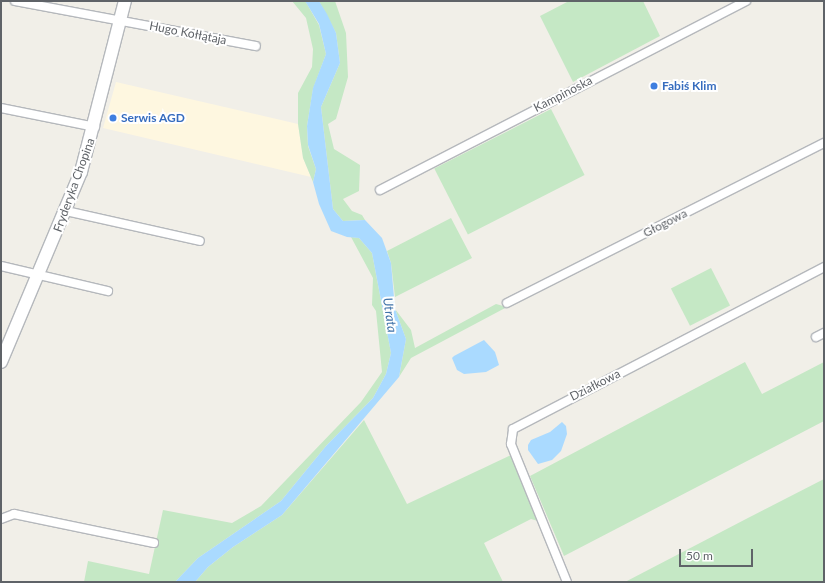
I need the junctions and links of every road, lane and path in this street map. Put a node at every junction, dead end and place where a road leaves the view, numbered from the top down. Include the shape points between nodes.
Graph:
1 (15, 1) edge
2 (126, 1) edge
3 (746, 1) edge
4 (120, 21) junction
5 (256, 46) dead end
6 (1, 108) edge
7 (95, 127) junction
8 (824, 143) edge
9 (380, 190) dead end
10 (66, 211) junction
11 (200, 241) dead end
12 (1, 266) edge
13 (824, 267) edge
14 (39, 275) junction
15 (108, 291) dead end
16 (507, 303) dead end
17 (824, 333) edge
18 (816, 337) dead end
19 (1, 362) edge
20 (1, 519) edge
21 (154, 542) dead end
22 (567, 582) edge

1 - 4 street, Hugo Kołłątaja
2 - 4 main road, Fryderyka Chopina
3 - 9 street, Kampinoska
4 - 5 street, Hugo Kołłątaja
4 - 7 main road, Fryderyka Chopina
6 - 7 street
7 - 10 main road, Fryderyka Chopina
8 - 16 street, Głogowa
10 - 11 street
10 - 14 main road, Fryderyka Chopina
12 - 14 street
13 - 22 street, Działkowa via 513,429 511,444
14 - 15 street
14 - 19 main road, Fryderyka Chopina
17 - 18 street
20 - 21 street via 14,514

